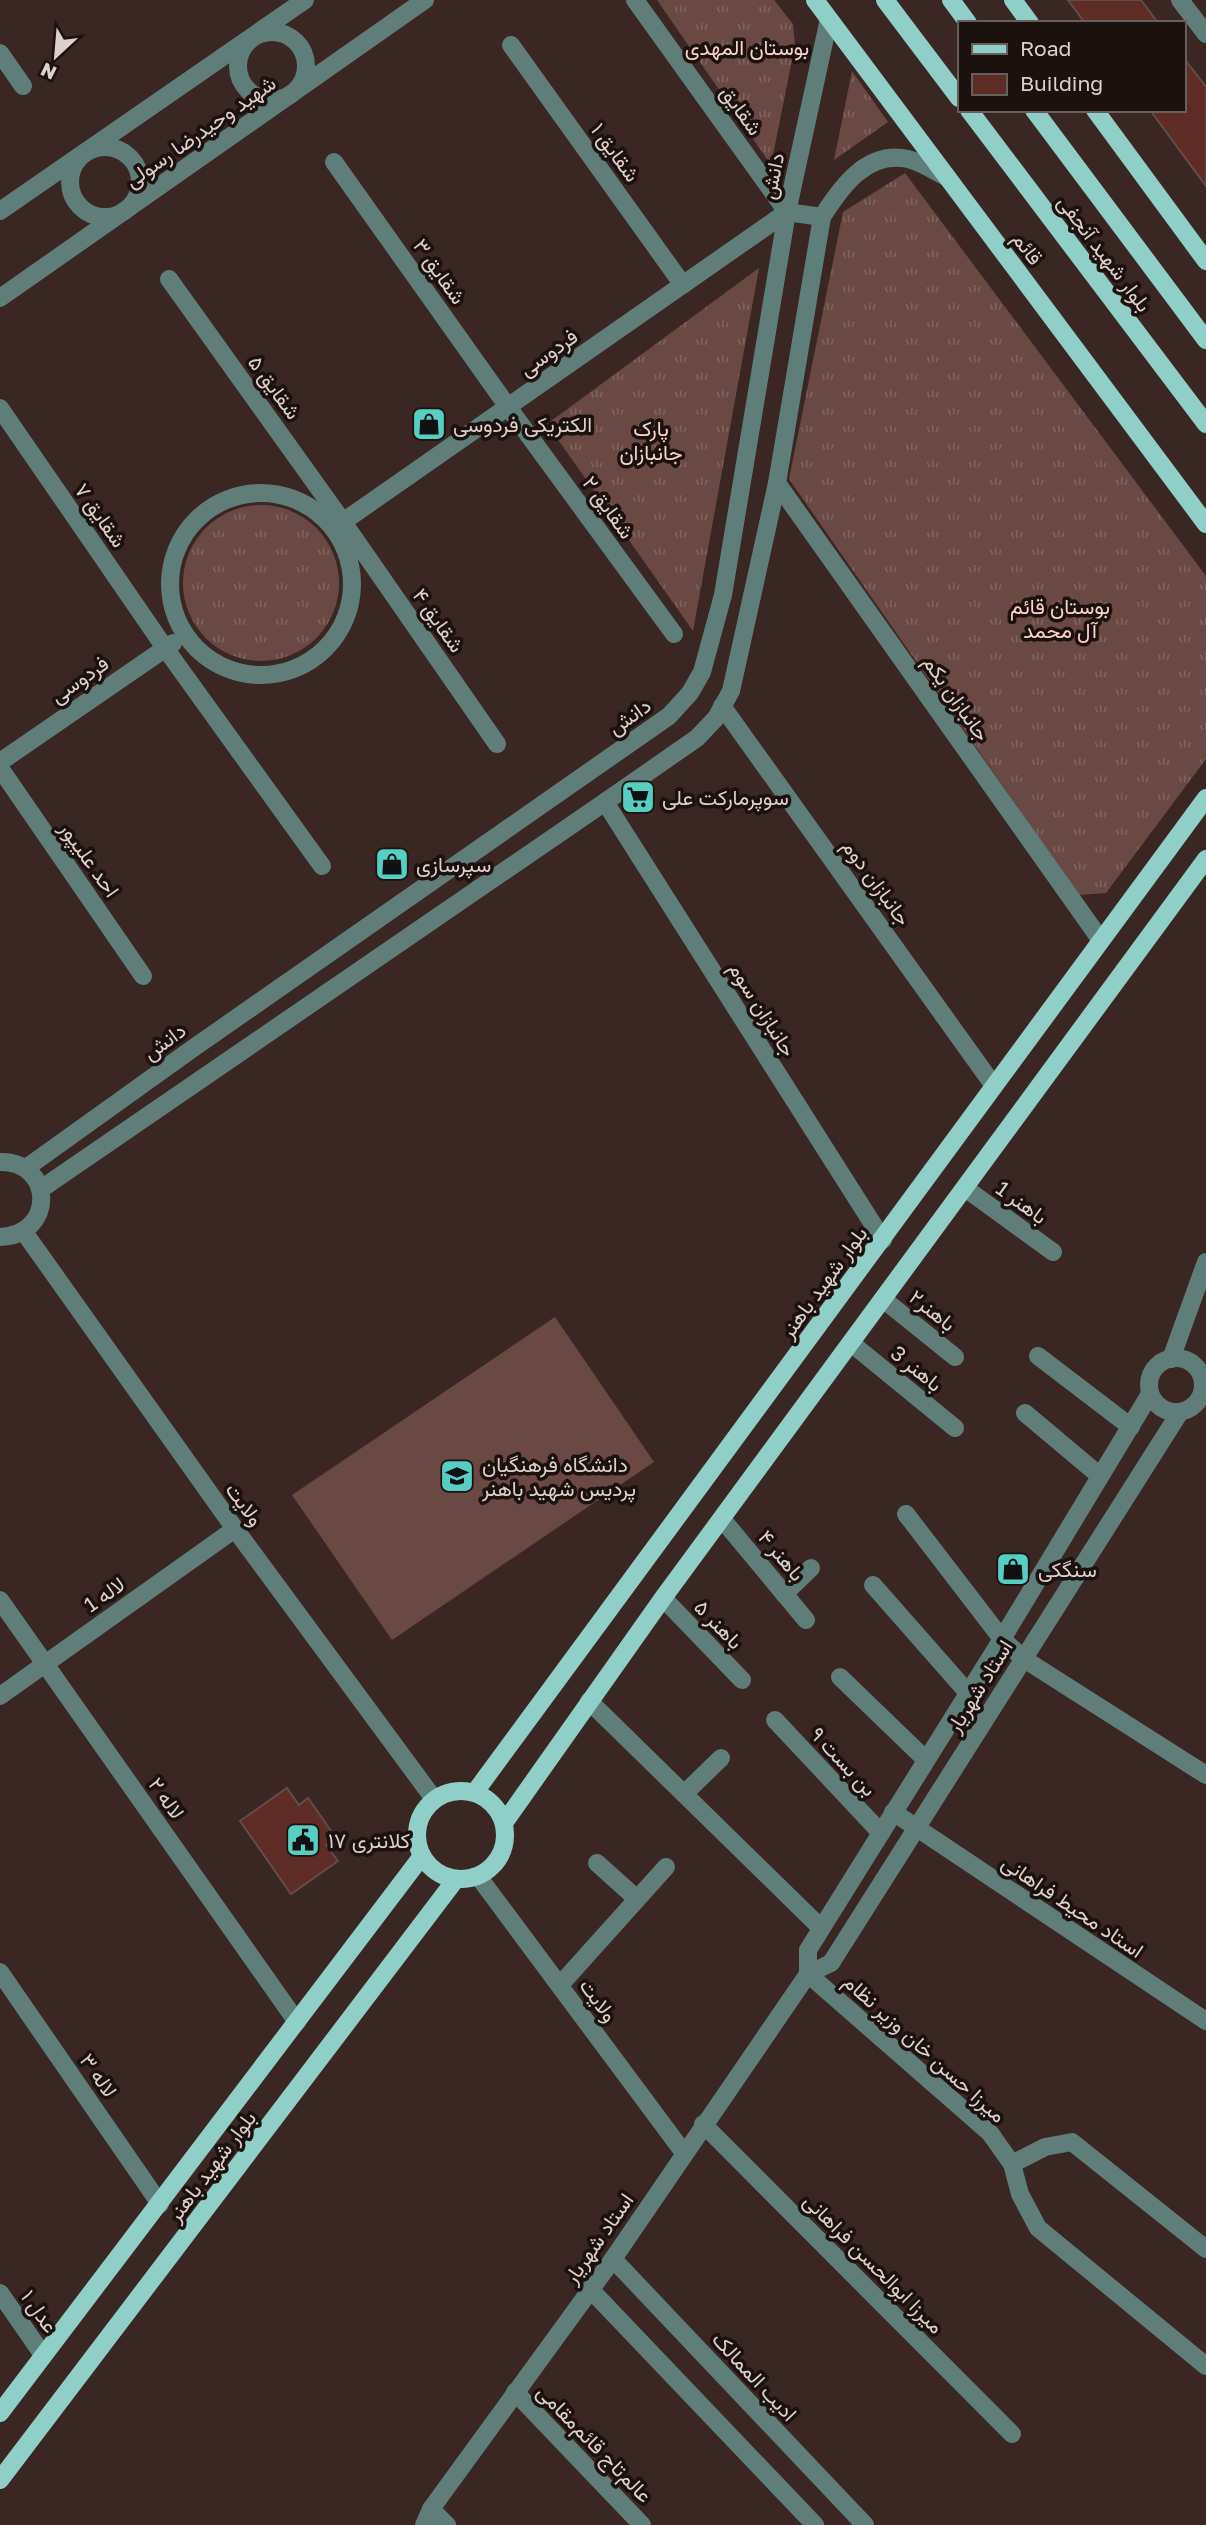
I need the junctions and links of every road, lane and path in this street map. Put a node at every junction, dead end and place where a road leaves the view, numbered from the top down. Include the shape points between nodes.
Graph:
1 (305, 0) edge
2 (425, 0) edge
3 (635, 0) edge
4 (814, 0) edge
5 (885, 0) edge
6 (951, 0) edge
7 (1013, 0) edge
8 (1180, 0) edge
9 (829, 19) junction
10 (967, 21) edge
11 (1029, 21) edge
12 (1206, 34) edge
13 (252, 38) junction
14 (511, 46) dead end
15 (0, 53) edge
16 (23, 86) dead end
17 (289, 96) junction
18 (958, 97) edge
19 (970, 112) edge
20 (1035, 112) edge
21 (1096, 112) edge
22 (82, 155) junction
23 (334, 162) dead end
24 (948, 178) junction
25 (0, 211) edge
26 (123, 212) junction
27 (787, 212) junction
28 (822, 217) junction
29 (1206, 261) edge
30 (170, 279) dead end
31 (683, 285) junction
32 (0, 298) edge
33 (1206, 340) edge
34 (508, 407) junction
35 (0, 408) edge
36 (1206, 424) edge
37 (777, 483) junction
38 (1206, 524) edge
39 (338, 525) junction
40 (185, 634) junction
41 (674, 634) dead end
42 (166, 648) junction
43 (722, 706) junction
44 (497, 744) dead end
45 (0, 762) edge
46 (0, 768) edge
47 (1206, 798) edge
48 (605, 802) junction
49 (1206, 859) edge
50 (322, 866) dead end
51 (1100, 939) junction
52 (143, 976) dead end
53 (994, 1086) junction
54 (1, 1160) edge
55 (26, 1168) junction
56 (965, 1188) junction
57 (41, 1189) junction
58 (23, 1232) junction
59 (0, 1237) edge
60 (883, 1240) junction
61 (1054, 1252) dead end
62 (1206, 1262) edge
63 (883, 1299) junction
64 (851, 1343) junction
65 (1038, 1356) dead end
66 (955, 1357) dead end
67 (1171, 1359) junction
68 (1205, 1384) edge
69 (1150, 1394) junction
70 (1180, 1412) junction
71 (1026, 1413) dead end
72 (1131, 1427) junction
73 (955, 1428) dead end
74 (1100, 1476) junction
75 (906, 1514) dead end
76 (722, 1518) junction
77 (235, 1529) junction
78 (811, 1568) dead end
79 (873, 1585) dead end
80 (784, 1594) junction
81 (663, 1598) junction
82 (0, 1600) edge
83 (806, 1620) dead end
84 (1002, 1639) junction
85 (1024, 1659) junction
86 (45, 1664) junction
87 (840, 1677) dead end
88 (742, 1680) dead end
89 (968, 1693) junction
90 (0, 1696) edge
91 (589, 1701) junction
92 (775, 1720) dead end
93 (721, 1758) dead end
94 (926, 1760) junction
95 (1206, 1775) edge
96 (475, 1792) junction
97 (684, 1794) junction
98 (434, 1799) junction
99 (893, 1812) junction
100 (503, 1823) junction
101 (916, 1828) junction
102 (881, 1833) junction
103 (422, 1856) junction
104 (597, 1863) dead end
105 (666, 1867) dead end
106 (478, 1876) junction
107 (456, 1879) junction
108 (637, 1899) junction
109 (821, 1928) junction
110 (0, 1972) edge
111 (808, 1975) junction
112 (560, 1985) junction
113 (1206, 2021) edge
114 (297, 2022) junction
115 (703, 2124) junction
116 (684, 2153) junction
117 (1012, 2164) junction
118 (160, 2204) junction
119 (1206, 2249) edge
120 (612, 2259) junction
121 (590, 2289) junction
122 (0, 2293) edge
123 (43, 2355) junction
124 (1206, 2366) edge
125 (515, 2392) junction
126 (0, 2413) edge
127 (1013, 2434) dead end
128 (0, 2480) edge
129 (428, 2517) edge
130 (447, 2525) edge
131 (642, 2525) edge
132 (815, 2525) edge
133 (865, 2525) edge

1 - 13 street
2 - 17 street, شهید وحیدرضا رسولی
3 - 27 street, شقایق
4 - 9 main road, قائم
5 - 18 main road
6 - 10 main road
7 - 11 main road
8 - 12 street
9 - 24 main road, قائم
9 - 27 street, دانش
13 - 17 street via 244,46 237,68 246,89 266,100
13 - 17 street via 273,32 301,48 306,69
13 - 22 street
14 - 31 street, شقایق ۱
15 - 16 street
17 - 26 street, شهید وحیدرضا رسولی
19 - 36 main road, بلوار شهید آنجفی
20 - 33 main road, بلوار شهید آنجفی
21 - 29 main road
22 - 25 street
22 - 26 street via 71,174 73,197 90,214 100,217
22 - 26 street via 104,147 125,153 134,162 139,172 138,195
23 - 34 street, شقایق ۳
24 - 28 street via 909,159 886,157 862,169 840,189
24 - 38 main road, قائم
26 - 32 street, شهید وحیدرضا رسولی
27 - 28 street
27 - 31 street, فردوسی
27 - 55 street, دانش via 723,595 702,672 690,693 669,716
28 - 37 street
30 - 39 street, شقایق ۵
31 - 34 street, فردوسی
34 - 39 street, فردوسی
34 - 41 street, شقایق ۲
35 - 42 street, شقایق ۷
37 - 43 street via 731,691
37 - 51 street, جانبازان یکم
39 - 40 street via 299,500 270,493 241,495 214,506 191,525 176,550 169,578 173,607
39 - 40 street via 353,581 349,611 336,637 315,658 289,671 250,674 205,656
39 - 44 street, شقایق ۴
40 - 42 street, فردوسی
42 - 45 street, فردوسی
42 - 50 street, شقایق ۷
43 - 48 street via 697,738
43 - 53 street, جانبازان دوم
46 - 52 street, احد علیپور
47 - 51 main road, بلوار شهید باهنر
48 - 57 street
48 - 60 street, جانبازان سوم
49 - 56 main road
51 - 53 main road, بلوار شهید باهنر
53 - 60 main road, بلوار شهید باهنر
54 - 55 street
55 - 57 street
56 - 61 street, باهنر 1
56 - 63 main road
57 - 58 street via 39,1213
58 - 59 street
58 - 77 street, ولایت
60 - 96 main road, بلوار شهید باهنر
62 - 67 street
63 - 64 main road
63 - 66 street, باهنر۲
64 - 73 street, باهنر 3
64 - 76 main road
65 - 72 street
67 - 68 street via 1197,1368
67 - 69 street via 1155,1367
68 - 70 street via 1196,1403
69 - 70 street via 1162,1409
69 - 72 street, استاد شهریار
70 - 85 street, استاد شهریار
71 - 74 street
72 - 74 street, استاد شهریار
74 - 84 street, استاد شهریار
75 - 84 street
76 - 80 street, باهنر ۴
76 - 81 main road
77 - 86 street, لاله 1
77 - 98 street, ولایت
78 - 80 street
79 - 89 street
80 - 83 street, باهنر ۴
81 - 88 street, باهنر ۵
81 - 91 main road
82 - 86 street, لاله ۲
84 - 85 street
84 - 89 street, استاد شهریار
85 - 95 street
85 - 101 street, استاد شهریار
86 - 90 street, لاله 1
86 - 114 street, لاله ۲
87 - 94 street
89 - 94 street, استاد شهریار
91 - 97 street
91 - 100 main road
92 - 102 street, بن بست ۹
93 - 97 street
94 - 99 street, استاد شهریار
96 - 98 main road via 447,1792
96 - 100 main road via 493,1805
97 - 109 street
98 - 103 main road via 419,1819 417,1844
99 - 101 street, استاد محیط فراهانی
99 - 102 street, استاد شهریار
100 - 106 main road via 505,1835 498,1860
101 - 111 street, استاد شهریار via 831,1963
101 - 113 street, استاد محیط فراهانی
102 - 109 street, استاد شهریار
103 - 107 main road via 437,1871
103 - 114 main road, بلوار شهید باهنر
104 - 108 street
105 - 108 street
106 - 107 main road
106 - 112 street, ولایت
107 - 128 main road, بلوار شهید باهنر
108 - 112 street
109 - 111 street, استاد شهریار via 808,1950
110 - 118 street, لاله ۳
111 - 115 street, استاد شهریار
111 - 117 street, میرزا حسن خان وزیر نظام via 990,2133
112 - 116 street, ولایت
114 - 118 main road, بلوار شهید باهنر
115 - 116 street, استاد شهریار
115 - 127 street, میرزا ابوالحسن فراهانی
116 - 120 street, استاد شهریار
117 - 119 street via 1045,2147 1072,2141
117 - 124 street, میرزا حسن خان وزیر نظام via 1020,2194 1038,2228
118 - 123 main road, بلوار شهید باهنر
120 - 121 street, استاد شهریار
120 - 133 street, ادیب الممالک
121 - 125 street, استاد شهریار
121 - 132 street
122 - 123 street, عدل ۱
123 - 126 main road, بلوار شهید باهنر
125 - 129 street, استاد شهریار
125 - 131 street, عالم‌تاج قائم‌مقامی
129 - 130 street

